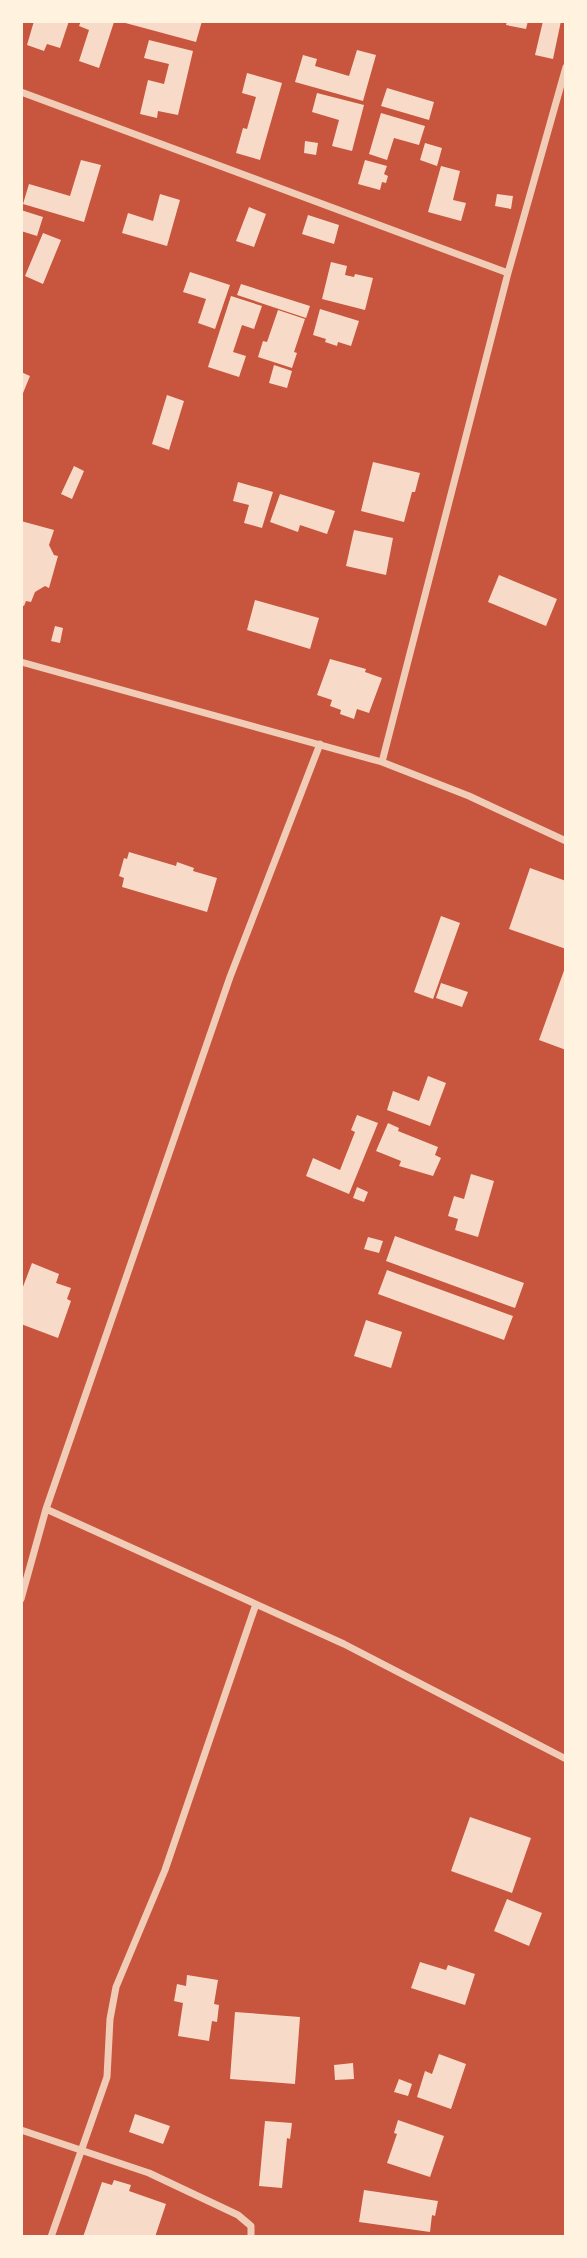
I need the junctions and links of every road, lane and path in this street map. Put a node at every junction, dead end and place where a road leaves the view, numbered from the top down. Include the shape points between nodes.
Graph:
1 (566, 67) edge
2 (21, 92) edge
3 (508, 273) junction
4 (21, 662) edge
5 (320, 744) junction
6 (382, 762) junction
7 (566, 841) edge
8 (46, 1509) junction
9 (21, 1599) edge
10 (256, 1604) junction
11 (566, 1759) edge
12 (21, 2130) edge
13 (82, 2149) junction
14 (51, 2237) edge
15 (251, 2237) edge

1 - 3 street
2 - 3 street
3 - 6 street
4 - 5 street
5 - 6 street
5 - 8 street via 230,976
6 - 7 street
8 - 9 street
8 - 10 street
10 - 11 street via 344,1644
10 - 13 street via 165,1870 116,1987 107,2077
12 - 13 street
13 - 14 street
13 - 15 street via 149,2173 238,2215 251,2226

